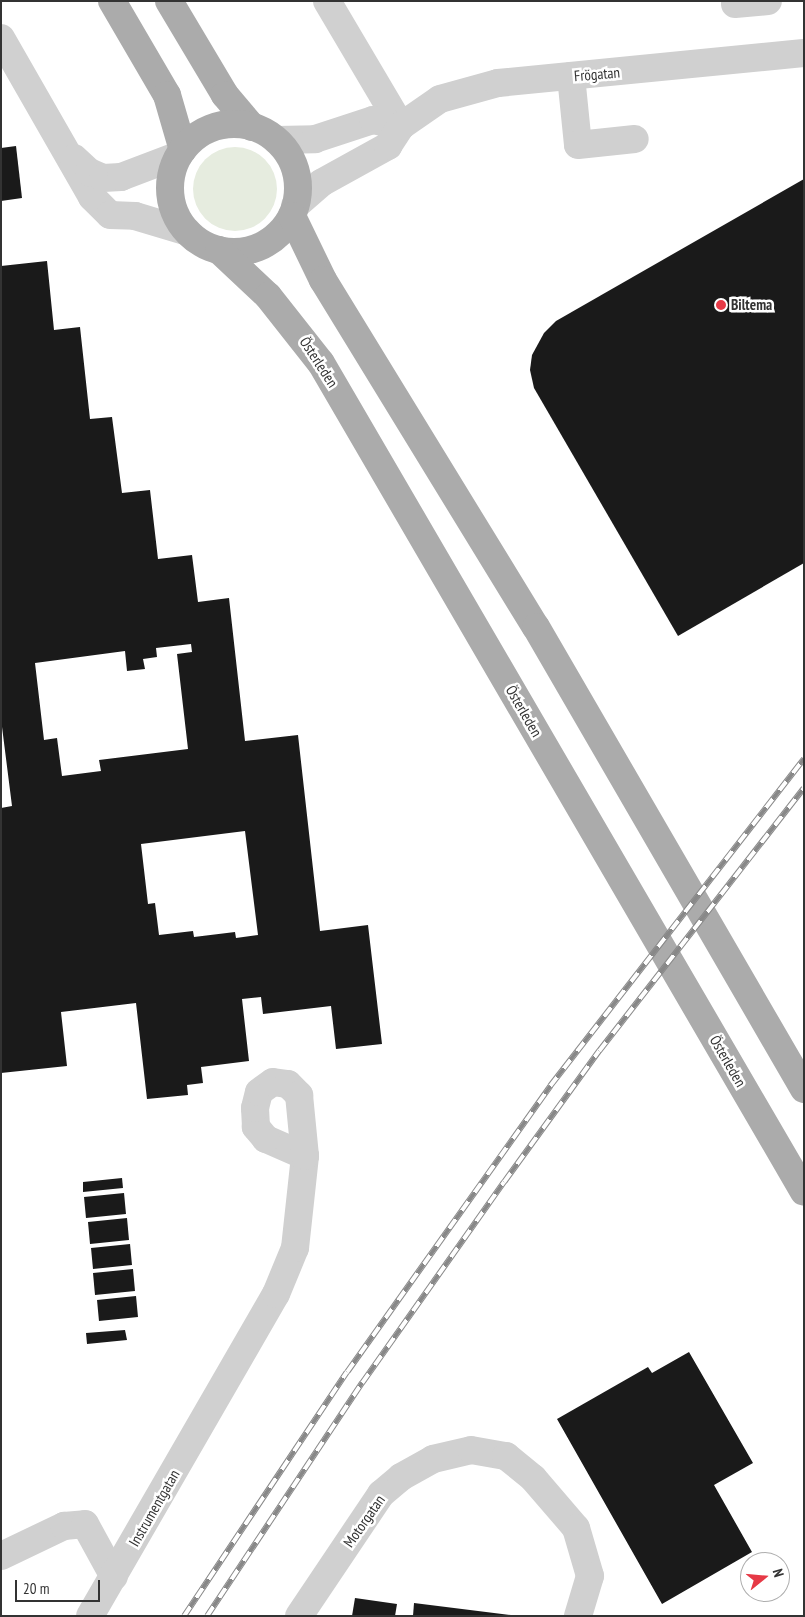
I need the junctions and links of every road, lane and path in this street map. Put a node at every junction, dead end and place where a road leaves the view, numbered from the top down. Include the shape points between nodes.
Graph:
1 (112, 1) edge
2 (169, 1) edge
3 (327, 1) edge
4 (768, 1) edge
5 (735, 4) dead end
6 (1, 39) edge
7 (804, 53) edge
8 (571, 76) junction
9 (401, 126) junction
10 (252, 127) junction
11 (635, 139) dead end
12 (276, 140) junction
13 (181, 152) junction
14 (71, 155) junction
15 (294, 211) junction
16 (188, 232) junction
17 (219, 250) junction
18 (804, 1089) edge
19 (305, 1156) dead end
20 (804, 1192) edge
21 (1, 1556) edge
22 (114, 1576) junction
23 (90, 1616) edge
24 (299, 1616) edge
25 (578, 1616) edge

1 - 13 main road via 167,95
2 - 10 main road via 225,95
3 - 9 street
4 - 5 street
6 - 14 street via 46,120
7 - 8 street, Frögatan
8 - 9 street, Frögatan via 498,83 440,99
8 - 11 street via 578,145
9 - 12 street via 373,120 315,139
9 - 15 street via 388,146 321,183
10 - 12 main road
10 - 13 main road via 230,124 214,128 199,135
12 - 15 main road via 295,170
13 - 14 street via 128,175 103,178 89,172
13 - 16 main road via 172,174 171,195 177,215
14 - 16 street via 92,197 110,215 135,216
15 - 17 main road via 273,239 257,248 238,252
15 - 18 main road via 323,280 536,627
16 - 17 main road
17 - 20 main road, Österleden via 268,296 321,363
19 - 22 street, Instrumentgatan via 295,1248 276,1294
21 - 22 street via 64,1526 85,1524
22 - 23 street, Instrumentgatan
24 - 25 street, Motorgatan via 381,1494 400,1477 433,1459 472,1450 506,1456 533,1478 576,1528 590,1576

